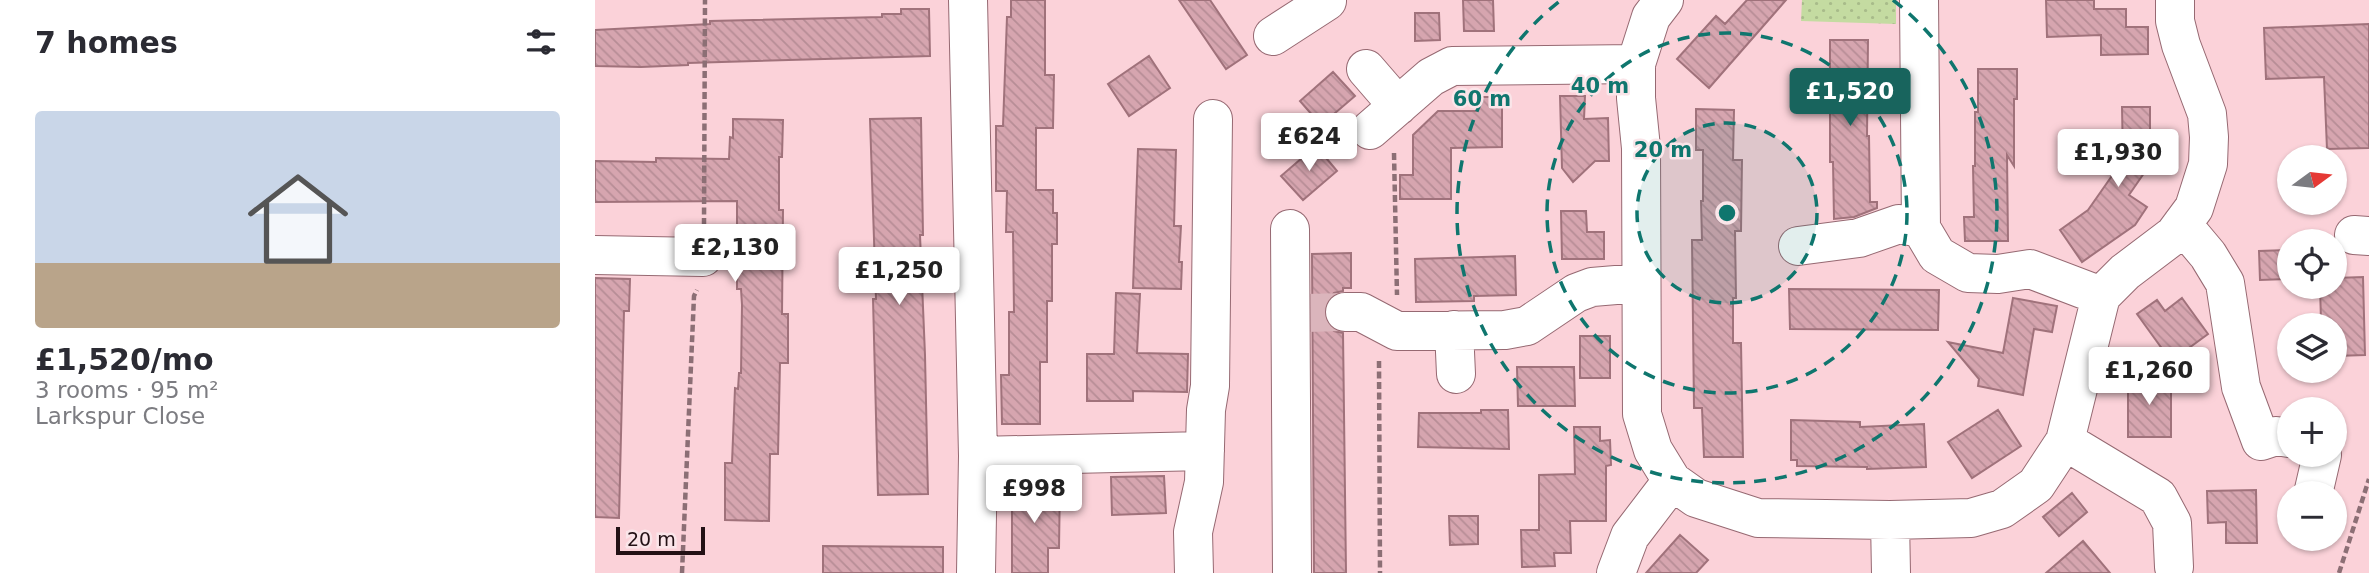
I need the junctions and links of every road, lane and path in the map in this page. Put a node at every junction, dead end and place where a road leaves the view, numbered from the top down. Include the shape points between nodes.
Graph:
1 (705, 0) edge
2 (968, 0) edge
3 (1664, 0) edge
4 (1919, 0) edge
5 (2175, 0) edge
6 (1327, 1) edge
7 (1280, 20) edge
8 (1636, 64) junction
9 (1366, 69) dead end
10 (1387, 116) junction
11 (1204, 133) dead end
12 (2182, 224) junction
13 (1921, 228) junction
14 (1290, 229) dead end
15 (1798, 246) dead end
16 (595, 255) edge
17 (703, 257) junction
18 (1640, 283) junction
19 (2101, 296) junction
20 (1374, 322) junction
21 (1454, 330) junction
22 (1456, 374) dead end
23 (2277, 436) edge
24 (2065, 441) junction
25 (978, 456) junction
26 (1205, 466) junction
27 (2369, 480) edge
28 (1672, 481) junction
29 (1890, 520) junction
30 (2174, 567) dead end
31 (682, 573) edge
32 (976, 573) edge
33 (1194, 573) edge
34 (1292, 573) edge
35 (1380, 573) edge
36 (1616, 573) edge
37 (1891, 573) edge
38 (2339, 573) edge

1 - 17 path
2 - 25 street
3 - 8 street via 1651,17
4 - 13 street
5 - 12 street via 2175,21 2207,114 2209,137 2208,164 2194,208
6 - 7 street
8 - 10 street via 1452,66 1431,77
8 - 18 street
9 - 10 street
10 - 20 path
11 - 26 street via 1210,386
12 - 19 street
12 - 23 street via 2225,283 2241,387 2261,441
13 - 15 street via 1899,224 1859,239
13 - 19 street via 1937,255 1968,273 2030,270
14 - 34 street via 1299,313
16 - 17 street
17 - 31 path via 694,296
18 - 21 street via 1576,293 1527,326
18 - 28 street via 1642,414 1653,450
19 - 24 street
20 - 21 street
20 - 35 path
21 - 22 street
24 - 29 street via 2036,485 2002,509 1971,518
24 - 30 street via 2158,497 2172,523
25 - 26 street
25 - 32 street
26 - 33 street via 1194,524
27 - 38 path
28 - 29 street via 1696,498 1758,518
28 - 36 street via 1630,536
29 - 37 street

